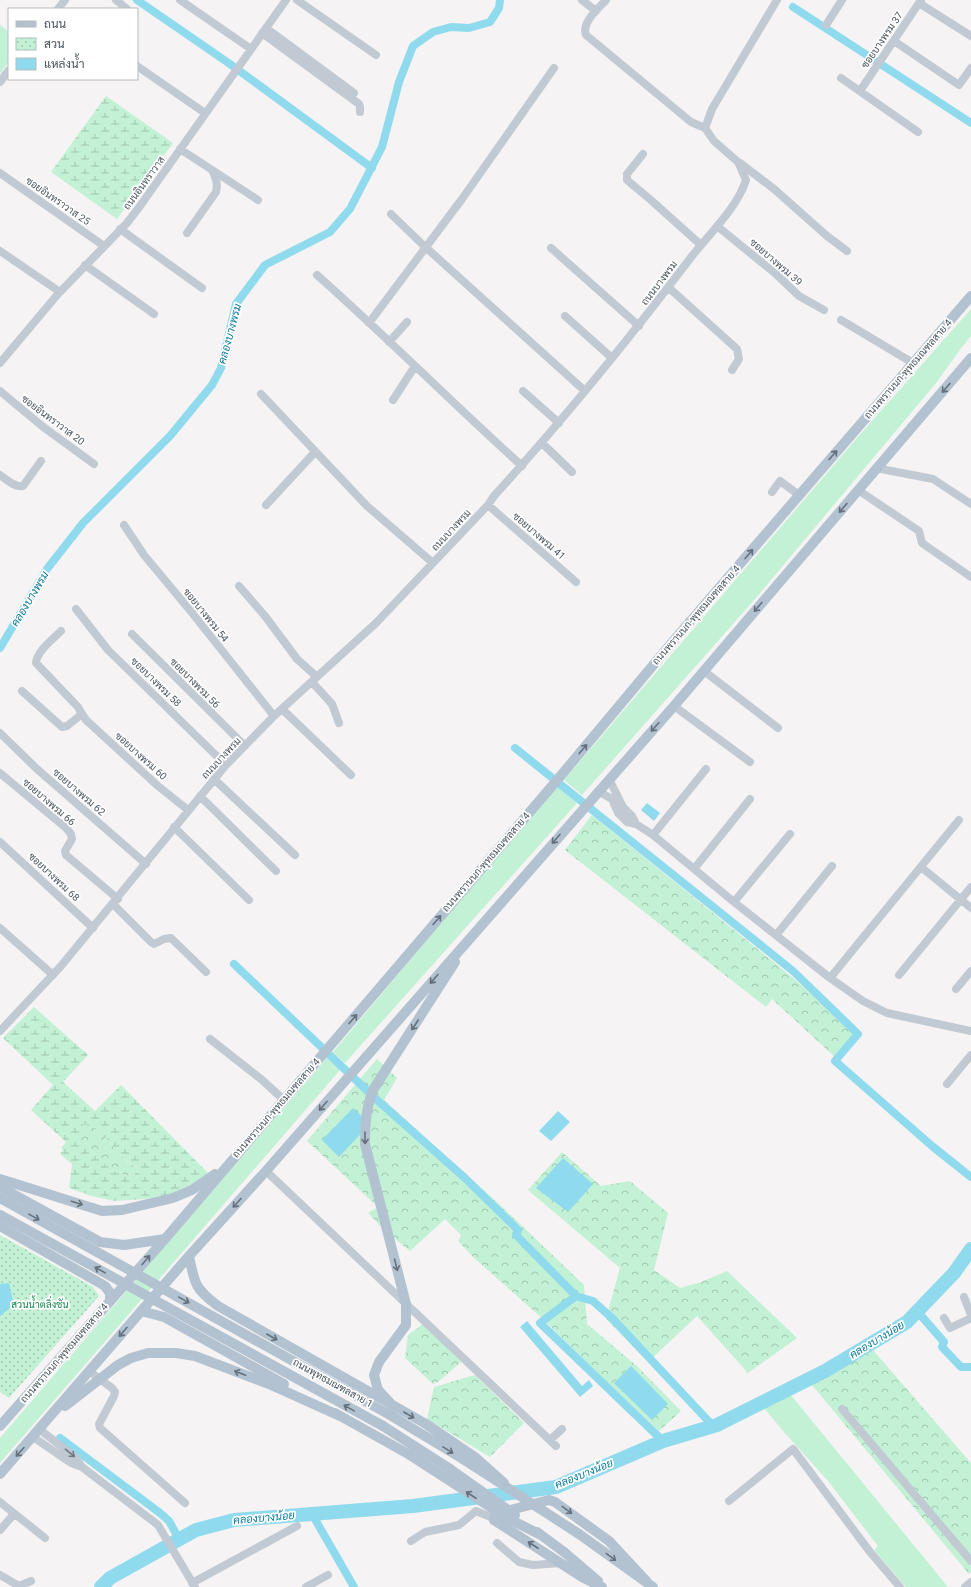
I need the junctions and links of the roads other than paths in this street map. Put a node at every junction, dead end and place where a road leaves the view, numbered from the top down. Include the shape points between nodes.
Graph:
1 (65, 0) edge
2 (116, 0) edge
3 (180, 0) edge
4 (286, 0) edge
5 (297, 0) edge
6 (582, 0) edge
7 (606, 0) edge
8 (842, 0) edge
9 (920, 2) edge
10 (775, 3) edge
11 (59, 8) edge
12 (126, 8) edge
13 (596, 11) junction
14 (826, 25) dead end
15 (264, 31) junction
16 (971, 36) edge
17 (894, 40) junction
18 (251, 48) junction
19 (376, 55) dead end
20 (138, 67) edge
21 (554, 68) dead end
22 (971, 68) edge
23 (8, 71) edge
24 (841, 78) dead end
25 (0, 82) edge
26 (860, 91) junction
27 (354, 93) dead end
28 (360, 112) dead end
29 (205, 113) junction
30 (705, 128) junction
31 (918, 132) dead end
32 (180, 149) junction
33 (644, 154) dead end
34 (738, 162) junction
35 (213, 172) junction
36 (0, 173) edge
37 (258, 200) dead end
38 (391, 214) dead end
39 (717, 226) junction
40 (120, 229) junction
41 (187, 233) dead end
42 (701, 244) junction
43 (104, 246) junction
44 (425, 247) junction
45 (551, 248) dead end
46 (0, 251) edge
47 (847, 251) dead end
48 (85, 265) junction
49 (317, 275) dead end
50 (202, 288) dead end
51 (668, 288) junction
52 (60, 292) junction
53 (971, 296) edge
54 (824, 310) dead end
55 (154, 314) dead end
56 (565, 316) dead end
57 (841, 320) dead end
58 (407, 322) dead end
59 (369, 323) junction
60 (639, 326) junction
61 (389, 342) junction
62 (612, 358) junction
63 (971, 358) edge
64 (0, 363) edge
65 (913, 363) junction
66 (415, 366) junction
67 (732, 370) dead end
68 (523, 391) dead end
69 (0, 392) edge
70 (585, 392) junction
71 (261, 394) dead end
72 (392, 400) dead end
73 (558, 423) junction
74 (542, 443) junction
75 (315, 452) junction
76 (41, 461) dead end
77 (94, 464) dead end
78 (522, 466) junction
79 (876, 468) junction
80 (572, 472) dead end
81 (0, 475) edge
82 (858, 490) junction
83 (772, 492) dead end
84 (799, 495) junction
85 (971, 504) edge
86 (266, 505) dead end
87 (488, 505) junction
88 (124, 525) dead end
89 (433, 563) junction
90 (971, 577) edge
91 (576, 582) dead end
92 (239, 586) dead end
93 (76, 609) dead end
94 (61, 630) dead end
95 (132, 634) dead end
96 (704, 671) junction
97 (314, 680) junction
98 (22, 691) dead end
99 (674, 706) junction
100 (282, 709) junction
101 (82, 714) junction
102 (274, 716) junction
103 (339, 723) dead end
104 (778, 728) dead end
105 (0, 733) edge
106 (245, 746) junction
107 (750, 762) dead end
108 (226, 765) junction
109 (706, 769) dead end
110 (0, 773) edge
111 (351, 775) dead end
112 (214, 779) junction
113 (609, 779) junction
114 (598, 791) junction
115 (200, 796) junction
116 (750, 800) dead end
117 (188, 810) junction
118 (960, 820) dead end
119 (636, 824) junction
120 (174, 828) junction
121 (790, 834) dead end
122 (653, 835) junction
123 (0, 842) edge
124 (73, 855) dead end
125 (295, 855) dead end
126 (146, 864) junction
127 (832, 866) dead end
128 (921, 867) junction
129 (694, 869) junction
130 (276, 872) dead end
131 (971, 887) edge
132 (117, 899) junction
133 (961, 899) junction
134 (249, 900) dead end
135 (734, 902) junction
136 (971, 908) edge
137 (0, 928) edge
138 (93, 928) junction
139 (474, 934) junction
140 (777, 934) junction
141 (971, 971) edge
142 (206, 972) dead end
143 (53, 975) junction
144 (899, 975) dead end
145 (830, 978) junction
146 (956, 989) dead end
147 (0, 1031) edge
148 (971, 1031) edge
149 (210, 1039) dead end
150 (971, 1055) edge
151 (947, 1084) dead end
152 (284, 1100) junction
153 (228, 1164) junction
154 (266, 1171) junction
155 (0, 1179) edge
156 (0, 1187) edge
157 (0, 1198) edge
158 (0, 1215) edge
159 (57, 1217) junction
160 (0, 1226) edge
161 (165, 1239) junction
162 (34, 1245) junction
163 (189, 1256) junction
164 (964, 1297) dead end
165 (110, 1300) junction
166 (406, 1304) junction
167 (141, 1311) junction
168 (971, 1315) edge
169 (944, 1318) dead end
170 (971, 1318) edge
171 (249, 1324) junction
172 (226, 1351) junction
173 (89, 1371) junction
174 (101, 1379) junction
175 (842, 1409) dead end
176 (391, 1410) junction
177 (340, 1416) junction
178 (48, 1418) junction
179 (0, 1426) edge
180 (562, 1429) dead end
181 (36, 1433) junction
182 (0, 1474) edge
183 (509, 1488) junction
184 (729, 1501) dead end
185 (0, 1502) edge
186 (186, 1503) dead end
187 (14, 1514) junction
188 (493, 1518) junction
189 (297, 1526) dead end
190 (0, 1530) edge
191 (541, 1535) junction
192 (45, 1538) dead end
193 (411, 1541) dead end
194 (497, 1543) dead end
195 (971, 1561) edge
196 (561, 1564) junction
197 (0, 1575) edge
198 (328, 1575) dead end
199 (31, 1581) dead end
200 (971, 1582) edge
201 (194, 1585) edge
202 (650, 1585) edge
203 (306, 1587) edge
204 (602, 1587) edge
205 (606, 1587) edge
206 (900, 1587) edge
207 (965, 1587) edge

1 - 11 street
2 - 12 street
3 - 18 street
4 - 15 street, ถนนอินทราวาส
5 - 19 street
6 - 13 street
7 - 13 street
8 - 14 street
9 - 16 street
9 - 17 street, ซอยบางพรม 37
10 - 30 street via 712,109
13 - 30 street via 585,25 586,35 691,122
15 - 18 street, ถนนอินทราวาส
15 - 27 street
15 - 28 street via 358,104
17 - 22 street via 959,85
17 - 26 street, ซอยบางพรม 37
18 - 29 street, ถนนอินทราวาส
20 - 29 street
21 - 44 street
23 - 25 street
24 - 26 street
26 - 31 street
29 - 32 street, ถนนอินทราวาส
30 - 34 street, ถนนบางพรม via 714,141
32 - 35 street
32 - 40 street, ถนนอินทราวาส via 140,206
33 - 42 street via 627,174 627,180
34 - 39 street, ถนนบางพรม via 746,180 743,190
34 - 47 street
35 - 37 street
35 - 41 street via 217,181 216,192
36 - 43 street, ซอยอินทราวาส 25
38 - 44 street
39 - 42 street, ถนนบางพรม
39 - 54 street, ซอยบางพรม 39 via 799,296
40 - 43 street, ถนนอินทราวาส
40 - 50 street
42 - 51 street, ถนนบางพรม
43 - 48 street, ถนนอินทราวาส
44 - 59 street
44 - 70 street
45 - 60 street
46 - 52 street
48 - 52 street, ถนนอินทราวาส
48 - 55 street
49 - 59 street
51 - 60 street, ถนนบางพรม
51 - 67 street via 737,349 739,359
52 - 64 street, ถนนอินทราวาส
53 - 65 main road, ถนนพรานนก-พุทธมณฑลสาย 4
56 - 62 street
57 - 65 street
58 - 61 street
59 - 61 street
60 - 62 street, ถนนบางพรม
61 - 66 street
62 - 70 street, ถนนบางพรม
63 -> 79 main road
84 -> 65 main road, ถนนพรานนก-พุทธมณฑลสาย 4
66 - 72 street
66 - 78 street
68 - 73 street
69 - 77 street, ซอยอินทราวาส 20
70 - 73 street, ถนนบางพรม
71 - 75 street
73 - 74 street, ถนนบางพรม
74 - 78 street, ถนนบางพรม
74 - 80 street
75 - 86 street
75 - 89 street via 368,506
76 - 81 street via 23,486 19,487
78 - 87 street, ถนนบางพรม
79 - 82 main road
79 - 85 street via 933,479
82 - 90 street via 919,531 922,543
82 -> 96 main road
83 - 84 street via 780,481
152 -> 84 main road, ถนนพรานนก-พุทธมณฑลสาย 4
87 - 89 street, ถนนบางพรม
87 - 91 street, ซอยบางพรม 41
88 - 102 street, ซอยบางพรม 54 via 144,555
89 - 97 street, ถนนบางพรม via 376,623
92 - 97 street
93 - 108 street, ซอยบางพรม 58 via 108,650
94 - 101 street, ซอยบางพรม 60 via 40,653 36,663
95 - 106 street, ซอยบางพรม 56
96 - 99 main road
96 - 104 street
97 - 100 street, ถนนบางพรม
97 - 103 street via 332,704
98 - 101 street via 62,727
99 - 107 street
99 -> 113 main road
100 - 102 street, ถนนบางพรม
100 - 111 street
101 - 117 street, ซอยบางพรม 60 via 158,786
102 - 106 street, ถนนบางพรม
105 - 126 street, ซอยบางพรม 62 via 37,769
106 - 108 street, ถนนบางพรม
108 - 112 street, ถนนบางพรม
109 - 122 street
110 - 132 street, ซอยบางพรม 66 via 66,828 72,838 65,851 66,855
112 - 115 street, ถนนบางพรม
112 - 125 street
113 - 114 main road
113 - 119 street via 623,807
114 - 119 street via 612,799 618,813 627,822
114 -> 139 main road
115 - 117 street, ถนนบางพรม
115 - 130 street
116 - 129 street
117 - 120 street, ถนนบางพรม
118 - 128 street
119 - 122 street
120 - 126 street, ถนนบางพรม
120 - 134 street
121 - 135 street
122 - 129 street
123 - 138 street, ซอยบางพรม 68
124 - 132 street
126 - 132 street, ถนนบางพรม
127 - 140 street
128 - 133 street
128 - 145 street
129 - 135 street
131 - 133 street
132 - 138 street, ถนนบางพรม
132 - 142 street via 151,942 154,944 171,938
133 - 136 street
133 - 144 street
135 - 140 street
137 - 143 street
138 - 143 street, ถนนบางพรม
139 -> 154 main road
139 -> 166 main road via 373,1090 365,1120 365,1144
140 - 145 street
141 - 146 street
143 - 147 street, ถนนบางพรม
145 - 148 street via 863,1001 887,1013
149 - 152 street
150 - 151 street
152 - 153 main road, ถนนพรานนก-พุทธมณฑลสาย 4
155 -> 153 main road via 102,1211 122,1210 192,1190
153 - 161 main road, ถนนพรานนก-พุทธมณฑลสาย 4
154 -> 163 main road
154 - 166 street
156 - 159 main road
157 -> 176 main road, ถนนพุทธมณฑลสาย 1, bridge
191 -> 158 main road, ถนนพุทธมณฑลสาย 1, bridge via 450,1469 383,1426
159 - 161 main road via 100,1242 124,1245
159 - 162 main road via 61,1224 60,1236 54,1244
160 - 162 main road
165 -> 161 main road, ถนนพรานนก-พุทธมณฑลสาย 4
162 - 165 main road via 106,1286
163 - 167 main road
163 - 171 main road via 194,1283 204,1296
164 - 168 street
165 - 179 main road, ถนนพรานนก-พุทธมณฑลสาย 4
166 - 176 main road via 406,1325 379,1362 374,1375 378,1390
166 - 180 street via 553,1443
167 - 172 main road via 164,1317
167 -> 173 main road
169 - 170 street via 950,1328
171 - 172 main road via 238,1323 230,1327 223,1344
171 -> 176 main road
172 - 177 main road
173 - 174 street
173 - 178 main road
177 -> 174 main road via 270,1384 196,1356 148,1353 118,1365
174 - 178 main road
174 - 186 street via 115,1392 99,1426
175 - 195 street
176 -> 183 main road, ถนนพุทธมณฑลสาย 1, bridge
176 -> 183 main road, bridge via 426,1424 476,1458
191 -> 177 main road, bridge via 509,1519 410,1455
178 - 181 main road
181 -> 182 main road
181 - 201 street via 76,1458 82,1467 158,1525
183 -> 202 main road, ถนนพุทธมณฑลสาย 1, bridge via 580,1534
184 - 206 street via 793,1450 870,1552
185 - 187 street
187 - 190 street
187 - 192 street
188 - 193 street via 476,1511 459,1525 425,1532
196 -> 188 main road
188 -> 202 main road via 496,1513 549,1500 555,1502 609,1541
189 - 201 street
191 - 205 main road, ถนนพุทธมณฑลสาย 1, bridge
194 - 196 street via 519,1562 533,1565
196 - 204 main road
197 - 199 street via 19,1586
198 - 203 street
200 - 207 street

